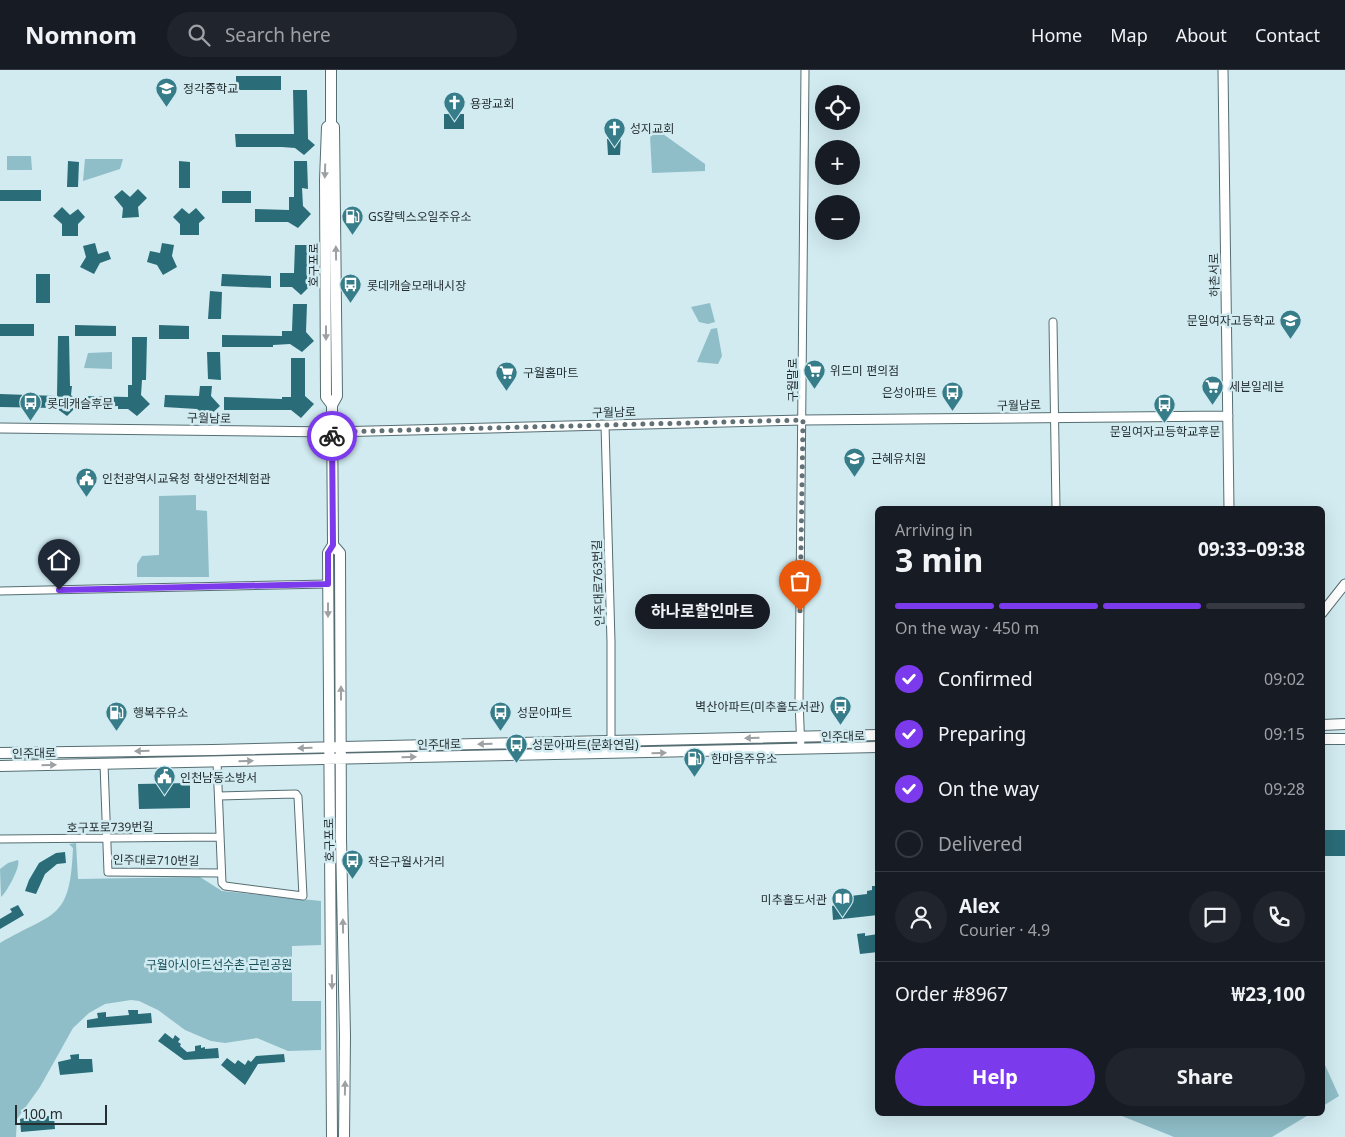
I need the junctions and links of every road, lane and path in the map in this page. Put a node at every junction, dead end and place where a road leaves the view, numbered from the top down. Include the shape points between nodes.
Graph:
1 (331, 70) edge
2 (805, 70) edge
3 (1223, 70) edge
4 (1054, 322) dead end
5 (1228, 416) junction
6 (1055, 417) junction
7 (803, 420) junction
8 (605, 425) junction
9 (0, 428) edge
10 (332, 432) junction
11 (1056, 506) edge
12 (1229, 506) edge
13 (333, 545) junction
14 (328, 584) junction
15 (1345, 584) edge
16 (0, 591) edge
17 (1325, 609) edge
18 (1345, 724) edge
19 (1325, 725) edge
20 (875, 735) edge
21 (801, 737) junction
22 (1325, 739) edge
23 (1345, 739) edge
24 (611, 741) junction
25 (329, 747) junction
26 (875, 747) edge
27 (801, 749) junction
28 (0, 752) edge
29 (341, 752) junction
30 (329, 758) junction
31 (217, 762) junction
32 (104, 764) junction
33 (0, 766) edge
34 (219, 796) junction
35 (220, 837) junction
36 (106, 838) junction
37 (0, 840) edge
38 (221, 873) junction
39 (332, 1137) edge
40 (344, 1137) edge

1 - 10 main road, 호구포로 via 337,274 337,396 332,405
2 - 7 street, 구월말로
3 - 5 street, 하촌서로
4 - 6 street
5 - 6 street, 구월남로
5 - 12 street, 하촌서로
6 - 7 street, 구월남로
6 - 11 street
7 - 8 street, 구월남로
7 - 21 street, 구월말로
8 - 10 street, 구월남로
8 - 24 street, 인주대로763번길
9 - 10 street, 구월남로
10 - 13 main road, 호구포로
13 - 14 main road, 호구포로 via 328,553
29 -> 13 main road, 호구포로 via 340,553
14 - 16 street
14 -> 25 main road, 호구포로
15 - 17 street
18 - 19 main road
20 - 21 main road, 인주대로
21 -> 24 main road, 인주대로
21 - 27 street, 구월말로
22 - 23 main road
24 -> 29 main road, 인주대로
25 -> 28 main road, 인주대로
25 - 29 main road, 인주대로
25 - 30 main road, 호구포로
26 - 27 main road, 인주대로
29 -> 27 main road, 인주대로
29 - 30 main road, 인주대로
40 -> 29 main road, 호구포로 via 346,1036
31 -> 30 main road, 인주대로
30 -> 39 main road, 호구포로
31 - 32 main road, 인주대로
31 - 34 street
33 -> 32 main road, 인주대로
32 - 36 street, 인주대로710번길
34 - 35 street
34 - 38 street via 296,794 303,896 225,886
35 - 36 street, 호구포로739번길
35 - 38 street
36 - 37 street, 호구포로739번길
36 - 38 street, 인주대로710번길 via 108,872

